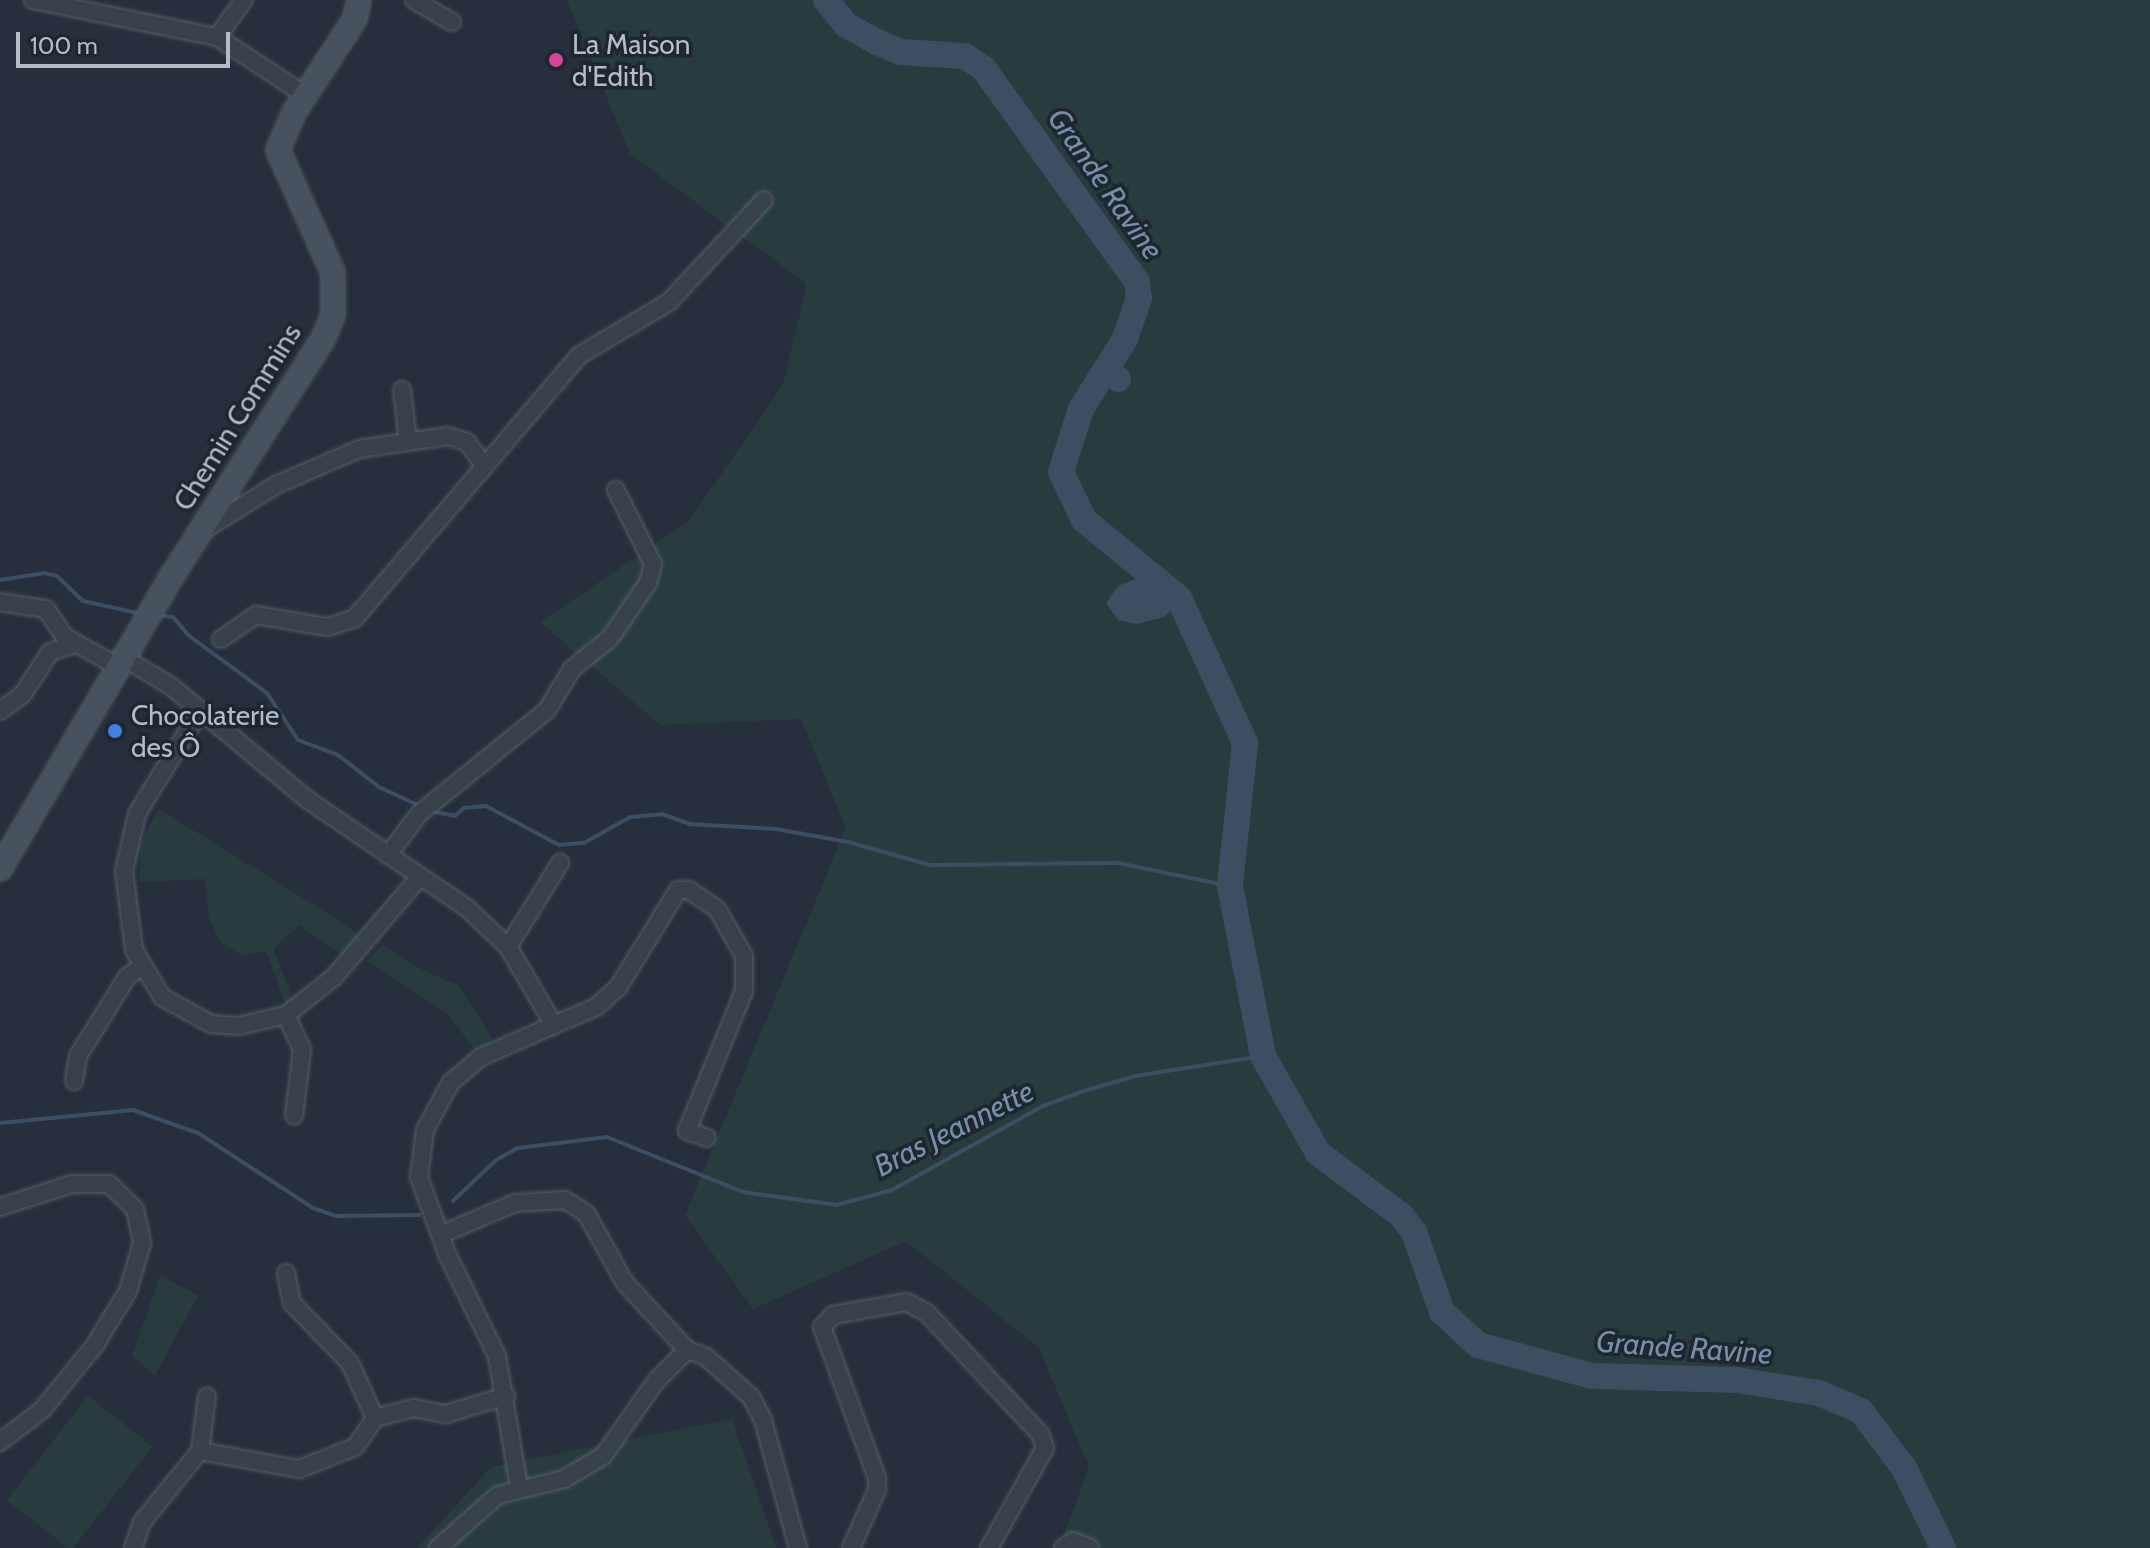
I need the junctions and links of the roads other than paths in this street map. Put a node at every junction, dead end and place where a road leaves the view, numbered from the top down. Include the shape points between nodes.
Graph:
1 (33, 0) edge
2 (244, 0) edge
3 (359, 0) edge
4 (414, 0) edge
5 (452, 22) dead end
6 (217, 37) junction
7 (305, 95) junction
8 (764, 200) dead end
9 (402, 390) dead end
10 (408, 441) junction
11 (484, 465) junction
12 (616, 490) dead end
13 (201, 531) junction
14 (0, 602) edge
15 (221, 639) dead end
16 (77, 643) junction
17 (121, 662) junction
18 (0, 711) edge
19 (200, 711) junction
20 (388, 855) junction
21 (560, 863) dead end
22 (0, 869) edge
23 (419, 878) junction
24 (508, 947) junction
25 (141, 967) junction
26 (286, 1015) junction
27 (554, 1025) junction
28 (74, 1081) dead end
29 (294, 1116) dead end
30 (707, 1138) dead end
31 (0, 1207) edge
32 (442, 1234) junction
33 (286, 1273) dead end
34 (687, 1350) junction
35 (207, 1396) dead end
36 (506, 1396) junction
37 (375, 1418) junction
38 (0, 1442) edge
39 (200, 1451) junction
40 (519, 1487) junction
41 (133, 1548) edge
42 (438, 1548) edge
43 (798, 1548) edge
44 (851, 1548) edge
45 (989, 1548) edge
46 (1063, 1548) edge
47 (1090, 1548) edge

1 - 6 street
2 - 6 street
3 - 7 street, Chemin Commins via 355,19
4 - 5 street
6 - 7 street
7 - 13 street, Chemin Commins via 278,150 333,273 333,315 317,350
8 - 11 street via 669,302 580,355
9 - 10 street
10 - 11 street via 459,437
10 - 13 street via 343,454 276,485
11 - 15 street via 346,624 256,615
12 - 20 street via 653,564 648,583 610,638 572,669 547,710 419,814
13 - 17 street, Chemin Commins
14 - 16 street via 46,609 65,637
16 - 17 street
16 - 18 street via 50,652 23,694
17 - 19 street
17 - 22 street, Chemin Commins
19 - 20 street via 308,800
19 - 25 street via 137,814 130,836 126,912
20 - 23 street
21 - 24 street
23 - 24 street via 467,908
23 - 26 street via 343,968
24 - 27 street
25 - 26 street via 162,997 211,1024 238,1026
25 - 28 street via 127,977 78,1056
26 - 29 street via 302,1049
27 - 30 street via 596,1007 619,986 678,890 689,890 717,909 744,956 744,991 687,1131
27 - 32 street via 481,1057 451,1082 439,1101 425,1130 419,1177
31 - 38 street via 72,1184 109,1184 135,1209 142,1243 128,1291 95,1345 42,1410
32 - 34 street via 515,1203 538,1197 565,1200 586,1213 625,1283
32 - 36 street via 497,1356
33 - 37 street via 292,1303 350,1363
34 - 40 street via 657,1380 603,1456 564,1479
34 - 43 street via 706,1357 751,1397 763,1420
35 - 39 street
36 - 37 street via 446,1414 414,1408
36 - 40 street
37 - 39 street via 355,1447 299,1469
39 - 41 street via 142,1522
40 - 42 street via 478,1510
44 - 45 street via 877,1490 877,1478 822,1327 833,1315 906,1302 926,1312 1041,1435 1045,1448
46 - 47 street via 1073,1541

